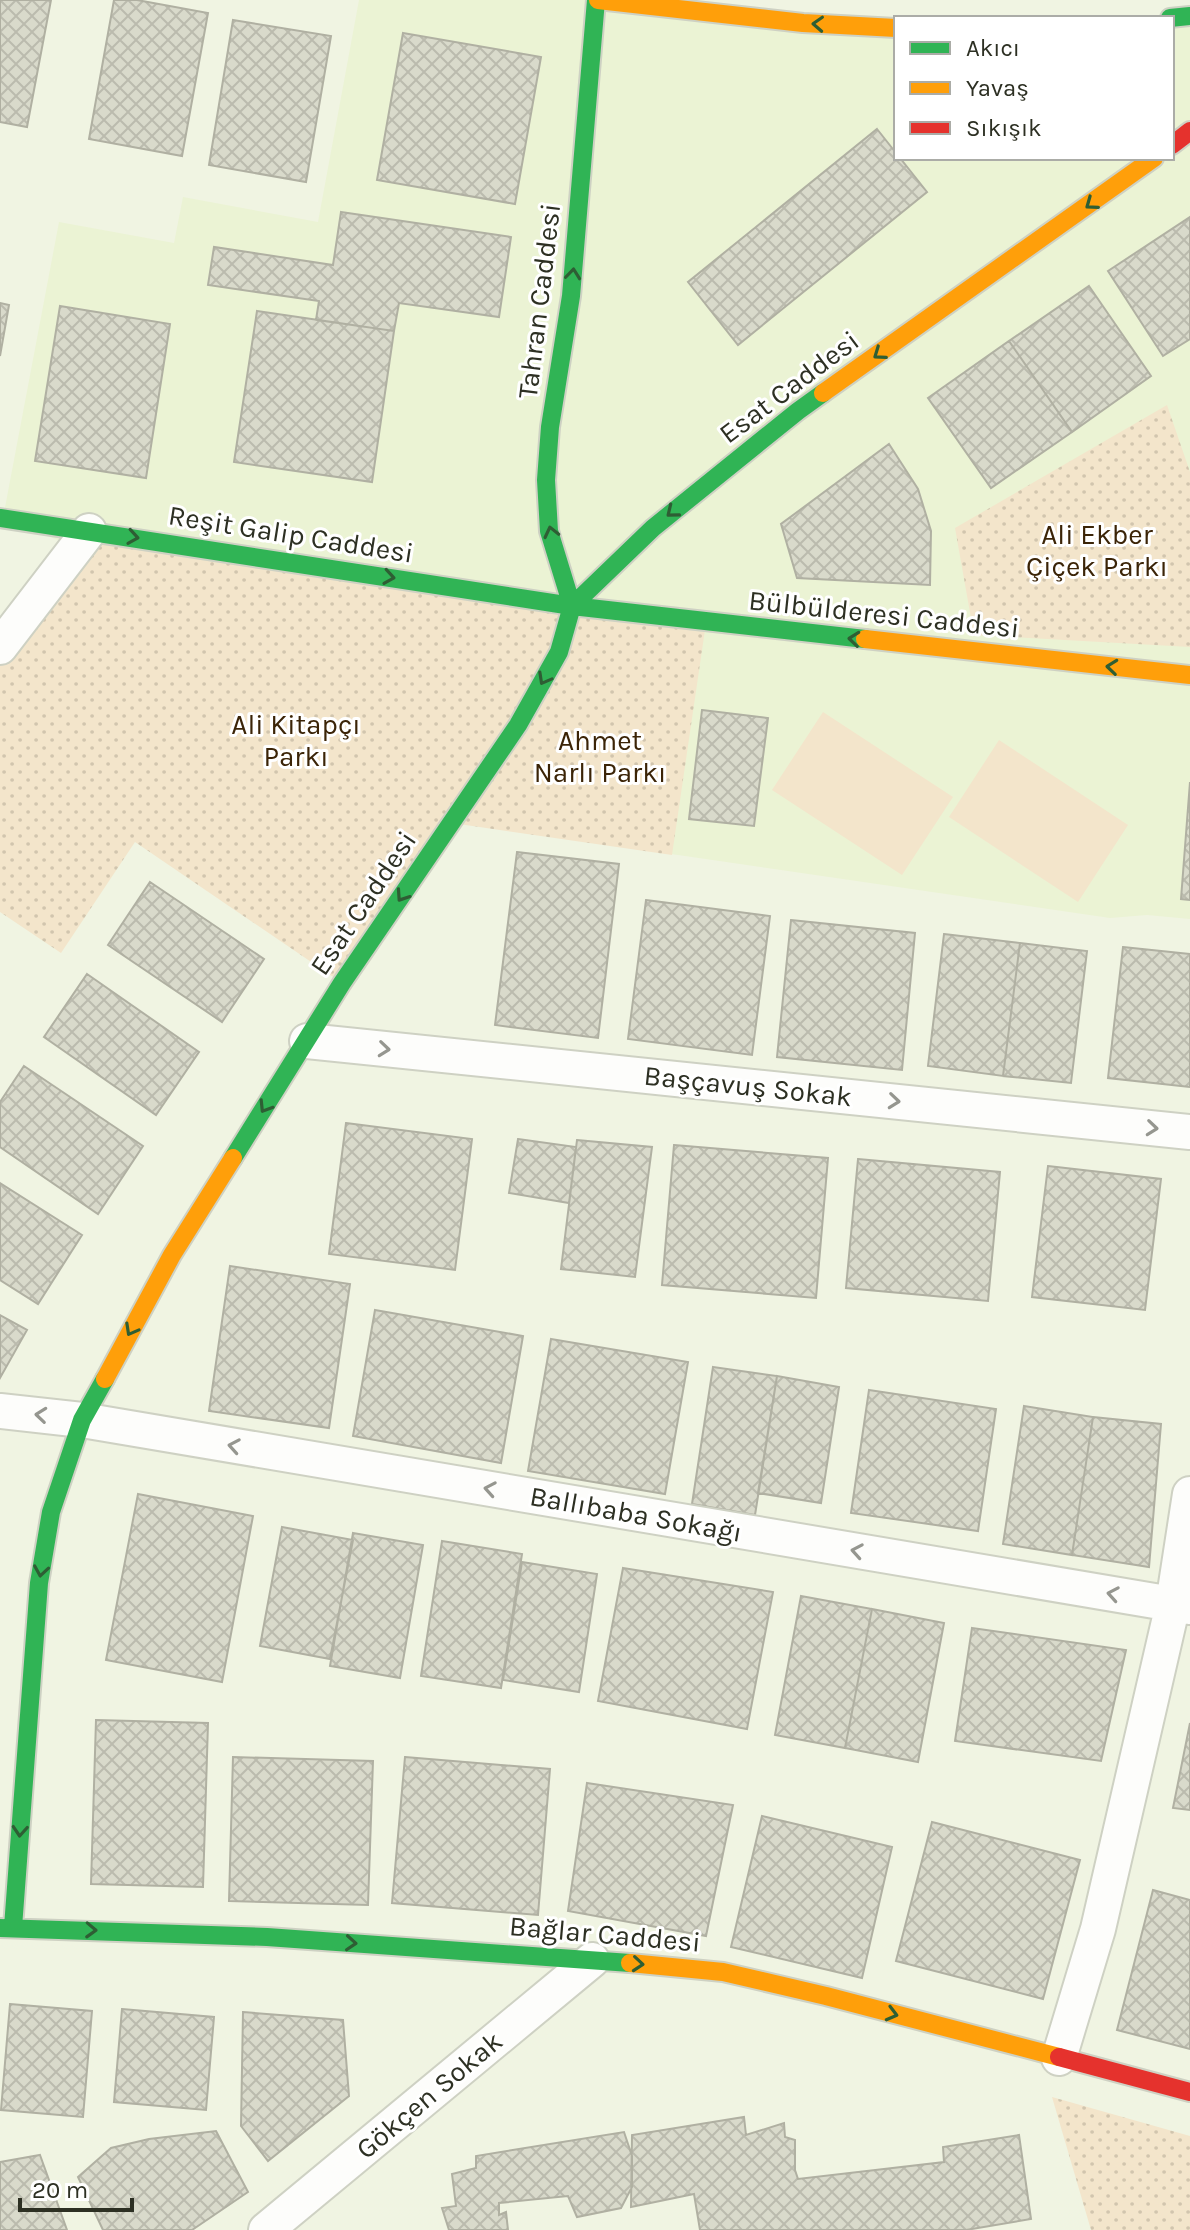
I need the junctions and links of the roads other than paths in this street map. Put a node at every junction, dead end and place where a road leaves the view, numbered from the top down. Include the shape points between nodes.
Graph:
1 (597, 0) edge
2 (894, 28) edge
3 (1190, 131) edge
4 (1174, 143) edge
5 (1151, 160) edge
6 (0, 518) edge
7 (89, 531) junction
8 (572, 606) junction
9 (0, 647) edge
10 (1190, 675) edge
11 (307, 1041) junction
12 (1190, 1132) edge
13 (0, 1411) edge
14 (82, 1420) junction
15 (1190, 1494) edge
16 (1181, 1606) edge
17 (6, 1928) edge
18 (592, 1960) junction
19 (1059, 2058) junction
20 (1190, 2092) edge
21 (266, 2230) edge

2 -> 1 main road
8 -> 1 main road, Tahran Caddesi via 546,509 547,482 573,276
3 - 4 main road
5 -> 8 main road, Esat Caddesi via 798,411 653,528
6 - 7 main road, Reşit Galip Caddesi
7 -> 8 main road, Reşit Galip Caddesi
7 - 9 street
10 -> 8 main road, Bülbülderesi Caddesi
8 -> 11 main road, Esat Caddesi via 559,652 518,725
11 -> 12 street, Başçavuş Sokak
11 -> 14 main road, Esat Caddesi via 172,1255
14 -> 13 street, Ballıbaba Sokağı
16 -> 14 street, Ballıbaba Sokağı
14 -> 17 main road, Esat Caddesi via 51,1512 39,1583
15 - 16 street
16 - 19 street via 1098,1929
17 -> 18 main road, Bağlar Caddesi via 267,1937
18 -> 19 main road, Bağlar Caddesi via 723,1972
18 - 21 street, Gökçen Sokak
19 - 20 main road, Bağlar Caddesi

